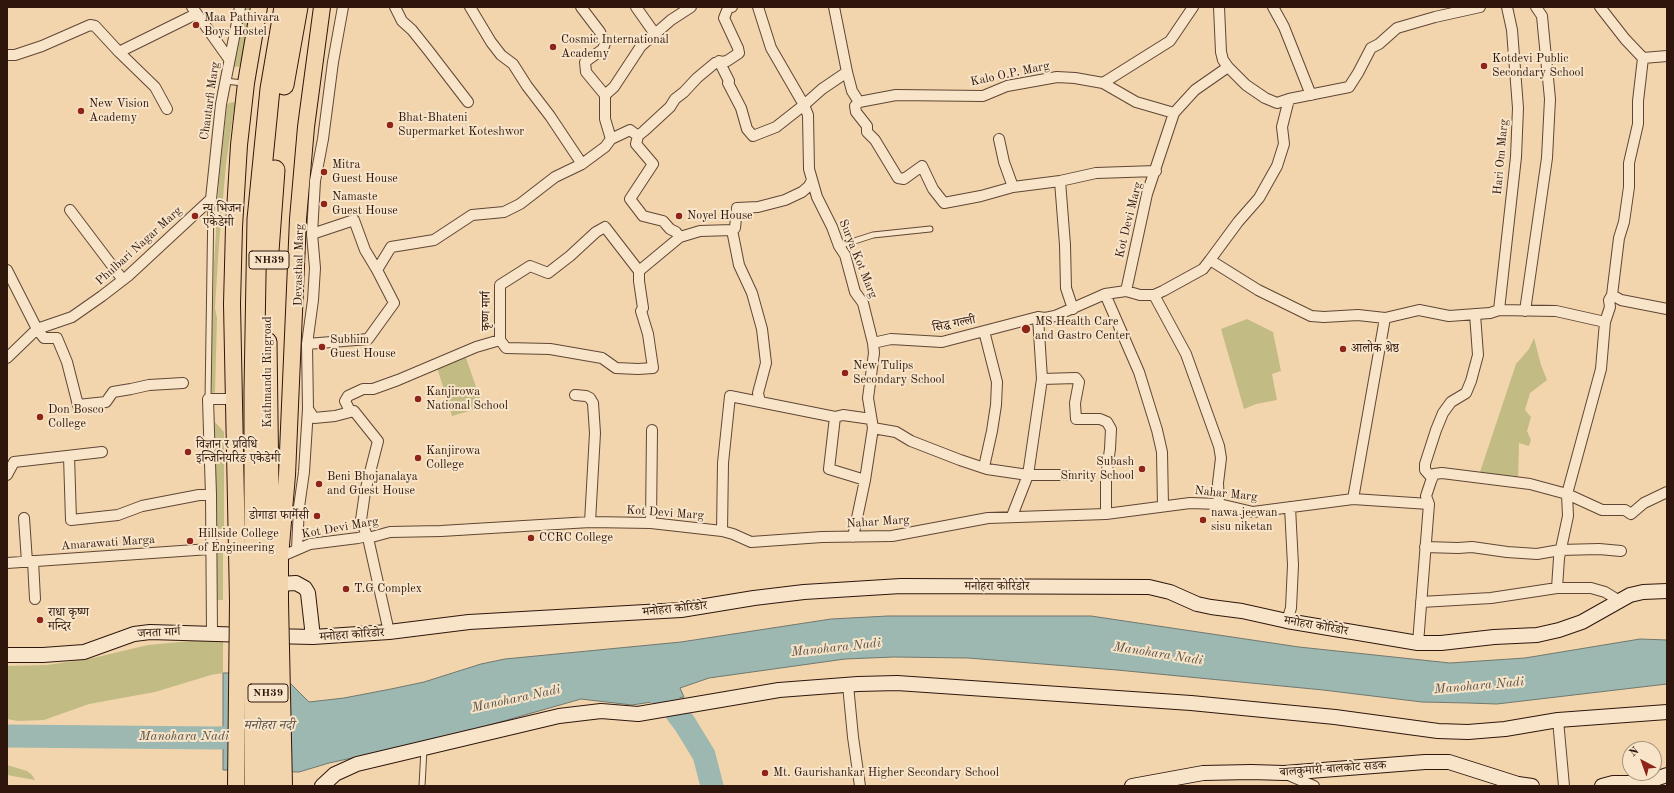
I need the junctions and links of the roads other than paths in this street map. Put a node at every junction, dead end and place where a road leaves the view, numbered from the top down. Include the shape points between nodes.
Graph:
1 (240, 7) edge
2 (259, 7) edge
3 (284, 7) edge
4 (298, 7) edge
5 (322, 7) edge
6 (343, 7) edge
7 (395, 7) edge
8 (470, 7) edge
9 (581, 7) edge
10 (636, 7) edge
11 (691, 7) edge
12 (732, 7) edge
13 (758, 7) edge
14 (834, 7) edge
15 (1193, 7) edge
16 (1219, 7) edge
17 (1273, 7) edge
18 (1480, 7) edge
19 (1507, 7) edge
20 (1536, 7) edge
21 (1600, 7) edge
22 (194, 11) edge
23 (654, 34) junction
24 (119, 52) junction
25 (7, 55) edge
26 (1667, 56) edge
27 (1643, 58) junction
28 (229, 59) junction
29 (719, 61) junction
30 (1228, 67) junction
31 (847, 72) junction
32 (226, 82) junction
33 (246, 83) junction
34 (1103, 83) junction
35 (605, 95) junction
36 (1311, 95) junction
37 (1289, 98) junction
38 (468, 102) dead end
39 (859, 102) junction
40 (804, 105) junction
41 (167, 109) dead end
42 (1174, 113) junction
43 (638, 136) junction
44 (611, 139) junction
45 (999, 139) dead end
46 (582, 164) junction
47 (1156, 171) junction
48 (812, 180) junction
49 (1060, 181) junction
50 (1013, 187) junction
51 (211, 198) junction
52 (70, 210) dead end
53 (930, 229) dead end
54 (732, 230) junction
55 (312, 234) junction
56 (680, 237) junction
57 (840, 246) junction
58 (1210, 260) junction
59 (7, 270) edge
60 (377, 270) junction
61 (639, 271) junction
62 (122, 280) junction
63 (1126, 291) junction
64 (1105, 294) junction
65 (1154, 295) junction
66 (1612, 295) junction
67 (1072, 309) junction
68 (1667, 309) edge
69 (1499, 310) junction
70 (1524, 311) junction
71 (1475, 314) junction
72 (1038, 318) junction
73 (1385, 318) junction
74 (1605, 322) junction
75 (37, 329) junction
76 (984, 331) junction
77 (500, 340) junction
78 (873, 343) junction
79 (307, 344) junction
80 (7, 358) edge
81 (1042, 379) junction
82 (184, 383) dead end
83 (575, 395) dead end
84 (235, 399) junction
85 (208, 400) junction
86 (760, 402) junction
87 (308, 409) junction
88 (350, 411) junction
89 (835, 417) junction
90 (872, 423) junction
91 (652, 430) dead end
92 (102, 452) dead end
93 (69, 456) junction
94 (10, 459) edge
95 (984, 467) junction
96 (7, 475) edge
97 (1028, 475) junction
98 (1066, 475) dead end
99 (1432, 478) junction
100 (865, 480) junction
101 (1667, 492) edge
102 (1567, 494) junction
103 (211, 495) junction
104 (1352, 499) junction
105 (1219, 504) junction
106 (1429, 504) junction
107 (1163, 506) junction
108 (1290, 507) junction
109 (1106, 514) junction
110 (1012, 516) junction
111 (24, 518) dead end
112 (590, 522) junction
113 (651, 523) junction
114 (722, 530) junction
115 (368, 537) junction
116 (853, 537) junction
117 (1425, 547) junction
118 (210, 549) junction
119 (297, 549) junction
120 (1560, 550) junction
121 (1621, 551) dead end
122 (280, 557) junction
123 (30, 562) junction
124 (7, 563) edge
125 (280, 584) junction
126 (1557, 588) junction
127 (1667, 591) edge
128 (35, 599) dead end
129 (1618, 600) junction
130 (260, 601) junction
131 (1421, 602) junction
132 (1288, 621) junction
133 (389, 632) junction
134 (212, 633) junction
135 (313, 637) junction
136 (1418, 643) junction
137 (7, 655) edge
138 (848, 685) junction
139 (1667, 712) edge
140 (1558, 720) junction
141 (424, 748) junction
142 (1284, 773) junction
143 (1667, 775) edge
144 (1645, 784) edge
145 (236, 786) edge
146 (254, 786) edge
147 (269, 786) edge
148 (284, 786) edge
149 (322, 786) edge
150 (422, 786) edge
151 (860, 786) edge
152 (1132, 786) edge
153 (1314, 786) edge
154 (1532, 786) edge
155 (1564, 786) edge
156 (1602, 786) edge

1 - 28 street, Chautarfi Marg
2 - 33 main road
3 - 130 highway, Kathmandu Ringroad / NH39 via 270,89 257,219 253,515
4 - 130 highway, Kathmandu Ringroad / NH39 via 279,120 270,233 267,339 269,491
5 - 122 main road via 301,182 287,476
6 - 55 street, Devasthal Marg via 315,181
7 - 38 street via 402,21
8 - 46 street via 491,42 501,55 513,64
9 - 35 street via 605,43 603,49 585,62 586,72
10 - 23 street
11 - 23 street
12 - 29 street via 728,8 724,18 739,53 727,61
13 - 40 street, Surya Kot Marg via 771,48
14 - 31 street
15 - 34 street via 1170,41
16 - 30 street via 1221,52
17 - 36 street via 1284,27
18 - 36 street via 1397,28 1371,48 1349,87
19 - 69 street, Hari Om Marg via 1512,30 1518,108 1516,157
20 - 70 street via 1542,16 1550,99 1547,158
21 - 27 street
22 - 24 street
22 - 28 street
23 - 35 street via 641,46 614,87
24 - 25 street via 95,26 90,25 42,46
24 - 41 street via 155,87
26 - 27 street
27 - 66 street via 1638,124 1629,163 1629,187
28 - 32 street, Chautarfi Marg
29 - 40 street via 753,136 776,127
29 - 43 street via 696,78 670,107
30 - 37 street via 1246,85 1265,98 1277,103
30 - 42 street, Kot Devi Marg via 1195,90
31 - 39 street via 852,91
31 - 40 street
32 - 33 lane
32 - 51 street, Chautarfi Marg via 221,104
33 - 84 main road via 239,145 234,234 232,304
34 - 39 street, Kalo O.P. Marg via 1057,77 1007,86 983,96 902,95
34 - 42 street, Kalo O.P. Marg via 1136,102
35 - 44 street via 605,118
36 - 37 street
37 - 58 street via 1282,127 1284,144 1277,166 1259,198
39 - 50 street via 855,106 856,112 898,178 904,179 922,166 933,189 944,203
40 - 48 street, Surya Kot Marg via 808,115 809,170
42 - 47 street, Kot Devi Marg
43 - 44 street via 630,130
43 - 56 street via 636,144 653,164 630,199 643,216 662,221
44 - 46 street via 605,147
45 - 50 street
46 - 60 street via 555,177 520,204 504,212 472,215 434,240 391,247
47 - 49 street via 1096,173
47 - 63 street, Kot Devi Marg via 1147,194
48 - 54 street via 802,192 785,200 758,207 738,208 735,228
48 - 57 street, Surya Kot Marg via 817,198
49 - 50 street
49 - 67 street via 1066,288
51 - 62 street, Phulbari Nagar Marg
51 - 85 lane
52 - 62 street
53 - 57 lane via 873,235
54 - 56 street via 700,232
54 - 86 street via 739,265 752,294 762,330 766,363 758,393
55 - 60 street via 354,220 365,250
55 - 79 street, Devasthal Marg via 315,268
56 - 61 street
57 - 78 street, Surya Kot Marg via 846,255 855,292 863,303
58 - 65 street via 1202,269
58 - 73 street via 1258,290 1312,316 1358,315
59 - 75 street
60 - 79 street via 394,303 368,339
61 - 77 street, कृष्ण मार्ग via 605,227 548,273 530,266 500,285
61 - 77 street via 643,308 641,311 648,334 653,368 616,368 602,358 550,349 506,348
62 - 75 street, Phulbari Nagar Marg via 72,317
63 - 64 street
63 - 65 street
64 - 67 street
64 - 107 street via 1138,372 1157,430 1162,452
65 - 105 street via 1186,354 1219,446
66 - 68 street via 1621,300
66 - 74 street
67 - 72 street
69 - 70 street
69 - 71 street
70 - 74 street via 1556,311
71 - 73 street via 1449,316 1419,310
71 - 99 street via 1478,355 1466,393 1451,402 1436,430 1425,464 1425,470
72 - 76 street, सिद्ध गल्ली
72 - 81 street
73 - 104 street
74 - 102 street via 1601,369
75 - 80 street
75 - 82 street via 44,338 57,338 67,362 78,405 106,402 113,392 137,387
76 - 78 street, सिद्ध गल्ली via 942,342 891,340
76 - 95 street via 997,382 996,405
77 - 88 street, कृष्ण मार्ग via 373,389 363,389 348,396 345,400
78 - 90 street, Surya Kot Marg via 868,398
79 - 87 street, Devasthal Marg
81 - 97 street
81 - 109 street via 1076,378 1079,382 1075,402 1076,420 1100,419 1107,422 1111,430 1106,477
83 - 112 street via 586,396 593,403 595,433
84 - 85 street
84 - 130 main road
85 - 103 street
86 - 89 street, Kot Devi Marg
86 - 114 street, Kot Devi Marg via 730,396 723,463
87 - 88 street via 314,418 335,416
87 - 119 street, Devasthal Marg
88 - 115 street via 354,411 378,441 361,520
89 - 90 street, Kot Devi Marg via 843,415
89 - 100 street via 829,469
90 - 95 street via 896,432 911,442
90 - 100 street, Surya Kot Marg
91 - 113 street
92 - 93 street
93 - 94 street
93 - 103 street via 71,520 118,515 142,506
94 - 96 street
95 - 97 street
97 - 98 street
97 - 110 street
99 - 102 street via 1434,474 1442,473 1530,484
99 - 106 street via 1426,496
100 - 116 street, Surya Kot Marg
101 - 102 street via 1644,503 1631,514 1625,510 1602,510
102 - 120 street via 1568,516
103 - 118 street
104 - 106 street, Nahar Marg
104 - 108 street, Nahar Marg
105 - 107 street, Nahar Marg via 1190,503
105 - 108 street, Nahar Marg via 1253,512
106 - 117 street
107 - 109 street, Nahar Marg
108 - 132 street via 1293,565
109 - 110 street, Nahar Marg
110 - 116 street, Nahar Marg via 892,536
111 - 123 street
112 - 113 street, Kot Devi Marg
112 - 115 street, Kot Devi Marg via 390,532
113 - 114 street, Kot Devi Marg
114 - 116 street, Nahar Marg via 751,542
115 - 119 street, Kot Devi Marg via 310,544
115 - 133 street
117 - 120 street via 1472,547 1537,554
117 - 131 street
118 - 123 street, Amarawati Marga
118 - 134 street
119 - 122 street, Kot Devi Marg
120 - 121 street
120 - 126 street
122 - 125 main road
123 - 124 street, Amarawati Marga
123 - 128 street
125 - 130 main road
125 - 135 main road via 296,583 308,592
126 - 129 street via 1591,588 1606,592
126 - 131 street via 1491,598
127 - 129 main road, मनोहरा कोरिडोर via 1643,592
129 - 136 main road, मनोहरा कोरिडोर via 1582,622 1537,635
130 - 145 main road, bridge
130 - 146 highway, Kathmandu Ringroad / NH39, bridge
130 - 147 highway, Kathmandu Ringroad / NH39, bridge
130 - 148 main road, bridge
131 - 136 street
132 - 133 main road, मनोहरा कोरिडोर via 1197,604 1170,592 1149,587 901,586 804,592 681,610 469,622
132 - 136 main road, मनोहरा कोरिडोर
133 - 135 main road, मनोहरा कोरिडोर
134 - 135 main road, जनता मार्ग
134 - 137 main road, जनता मार्ग via 150,632 134,634 84,652
138 - 140 main road via 897,683 1191,703 1335,717 1438,731 1505,729
138 - 141 main road via 779,690 638,714 601,712 559,716
138 - 151 street
139 - 140 main road
140 - 155 street
141 - 149 main road via 357,764 336,774
141 - 150 lane
142 - 152 main road, बालकुमारी-बालकोट सडक via 1202,773
142 - 153 street
142 - 154 main road, बालकुमारी-बालकोट सडक via 1449,762
143 - 144 main road
144 - 156 main road via 1613,783

